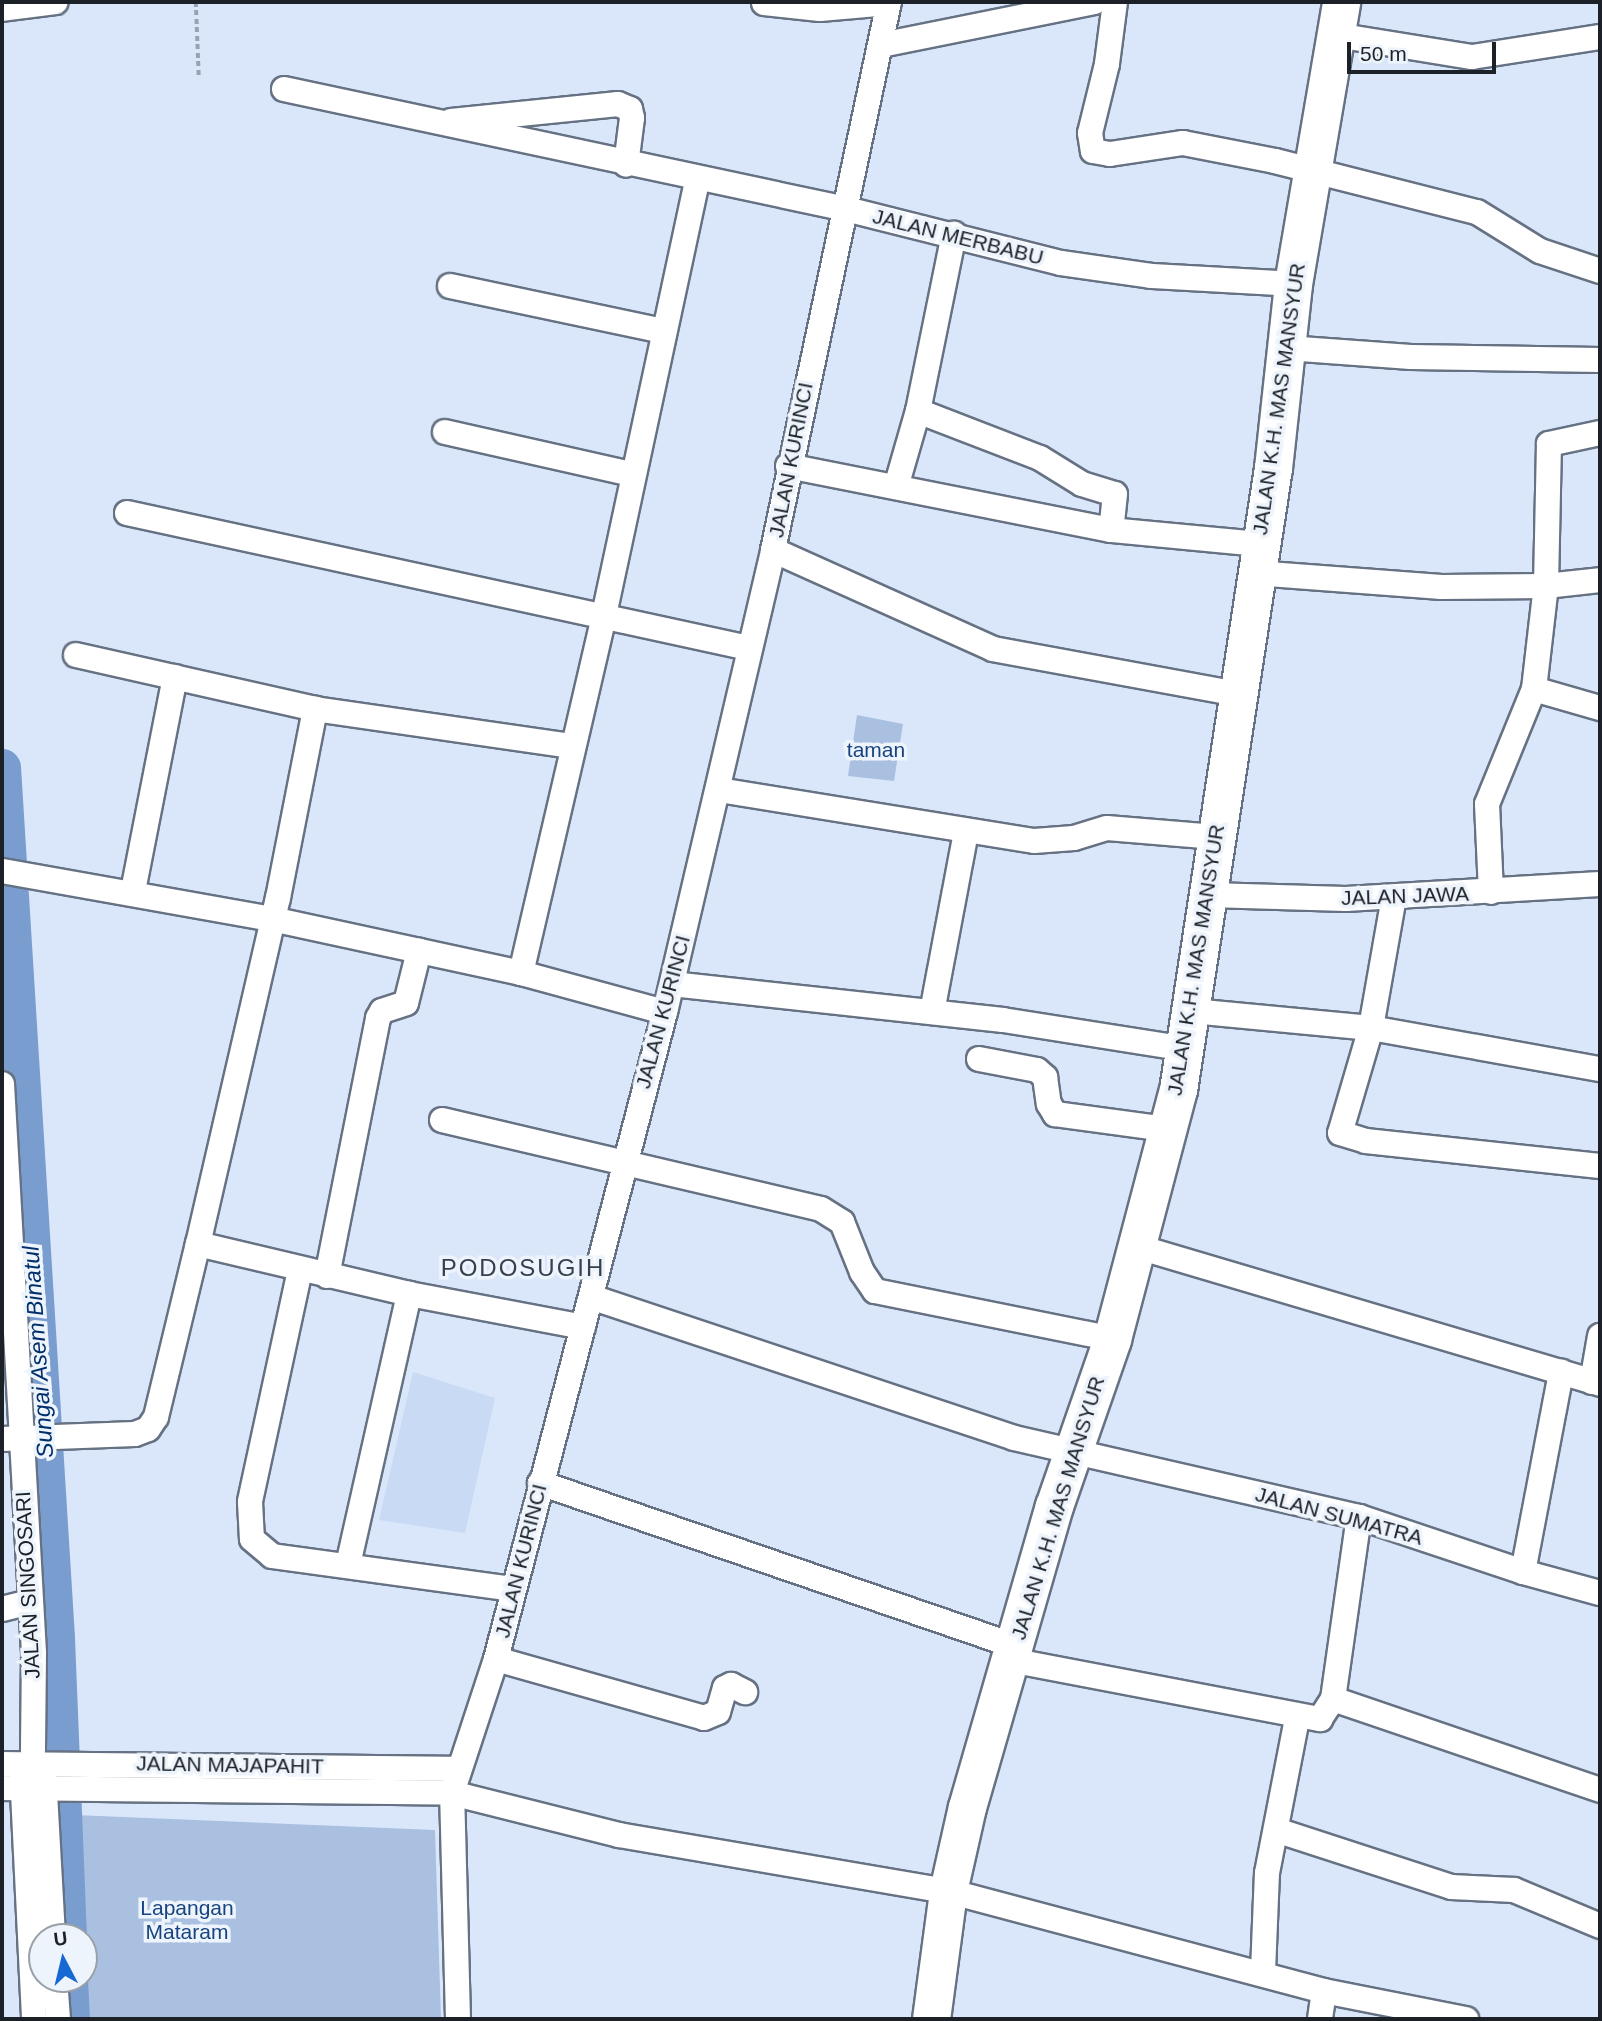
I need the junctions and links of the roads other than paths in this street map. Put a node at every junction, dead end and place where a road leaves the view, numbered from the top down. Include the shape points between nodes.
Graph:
1 (50, 2) edge
2 (889, 2) edge
3 (1095, 2) edge
4 (1115, 2) edge
5 (764, 3) edge
6 (2, 9) edge
7 (1338, 19) edge
8 (1600, 37) edge
9 (881, 45) junction
10 (284, 89) dead end
11 (430, 123) junction
12 (626, 165) junction
13 (1312, 174) junction
14 (697, 180) junction
15 (846, 209) junction
16 (954, 234) junction
17 (1600, 271) edge
18 (1293, 284) junction
19 (450, 286) dead end
20 (664, 331) junction
21 (1287, 348) junction
22 (1600, 360) edge
23 (918, 411) junction
24 (445, 432) dead end
25 (1600, 433) edge
26 (788, 466) junction
27 (632, 474) junction
28 (896, 487) junction
29 (127, 513) dead end
30 (1111, 530) junction
31 (773, 550) junction
32 (1258, 559) junction
33 (1600, 580) edge
34 (1546, 586) junction
35 (604, 615) junction
36 (749, 648) junction
37 (76, 655) dead end
38 (175, 677) junction
39 (1534, 689) junction
40 (1237, 694) junction
41 (1600, 708) edge
42 (315, 709) junction
43 (572, 746) junction
44 (719, 790) junction
45 (966, 832) junction
46 (1216, 837) junction
47 (10, 871) edge
48 (1600, 884) edge
49 (133, 891) junction
50 (1491, 892) junction
51 (1209, 895) junction
52 (1394, 897) junction
53 (272, 919) junction
54 (419, 951) junction
55 (521, 973) junction
56 (672, 984) junction
57 (1192, 1011) junction
58 (665, 1012) junction
59 (932, 1012) junction
60 (1371, 1028) junction
61 (1186, 1049) junction
62 (979, 1059) dead end
63 (1600, 1069) edge
64 (2, 1084) edge
65 (442, 1120) dead end
66 (1166, 1129) junction
67 (4, 1162) edge
68 (623, 1164) junction
69 (1600, 1166) edge
70 (6, 1242) edge
71 (198, 1244) junction
72 (1135, 1246) junction
73 (300, 1270) junction
74 (327, 1276) junction
75 (409, 1294) junction
76 (591, 1297) junction
77 (583, 1327) junction
78 (1600, 1336) edge
79 (1112, 1339) junction
80 (1561, 1372) junction
81 (1596, 1383) edge
82 (16, 1438) edge
83 (1074, 1452) junction
84 (540, 1483) junction
85 (1359, 1517) junction
86 (348, 1565) junction
87 (1523, 1572) junction
88 (513, 1589) junction
89 (1600, 1592) edge
90 (30, 1602) junction
91 (2, 1609) edge
92 (1012, 1653) junction
93 (496, 1659) junction
94 (745, 1692) dead end
95 (1332, 1699) junction
96 (1297, 1718) junction
97 (31, 1761) edge
98 (455, 1781) junction
99 (30, 1789) edge
100 (1600, 1790) edge
101 (1276, 1830) junction
102 (948, 1891) junction
103 (51, 1923) edge
104 (1600, 1926) edge
105 (1263, 1972) junction
106 (1324, 1991) junction
107 (56, 1993) edge
108 (32, 2019) edge
109 (58, 2019) edge
110 (458, 2019) edge
111 (931, 2019) edge
112 (1320, 2019) edge
113 (1466, 2019) edge

1 - 6 street
2 - 5 street via 820,9
2 - 9 street, JALAN KURINCI
3 - 9 street
4 - 13 street via 1107,64 1090,133 1093,151 1110,155 1183,143 1237,152
7 - 8 street via 1472,57
7 - 13 highway, JALAN K.H. MAS MANSYUR
9 - 15 street, JALAN KURINCI
10 - 11 street, JALAN MERBABU
11 - 12 street, JALAN MERBABU
11 - 12 street, JALAN MERBABU via 618,104 629,109 632,118
12 - 14 street, JALAN MERBABU
13 - 17 street via 1477,212 1539,251
13 - 18 highway, JALAN K.H. MAS MANSYUR
14 - 15 street, JALAN MERBABU
14 - 20 street
15 - 16 street, JALAN MERBABU
15 - 26 street, JALAN KURINCI
16 - 18 street, JALAN MERBABU via 1061,263 1152,276
16 - 23 street
18 - 21 highway, JALAN K.H. MAS MANSYUR
19 - 20 street
20 - 27 street
21 - 22 street via 1450,359
21 - 32 highway, JALAN K.H. MAS MANSYUR
23 - 28 street
23 - 30 street via 1040,458 1082,484 1115,494
24 - 27 street
25 - 34 street via 1549,444
26 - 28 street
26 - 31 street, JALAN KURINCI
27 - 35 street
28 - 30 street
29 - 35 street
30 - 32 street
31 - 36 street, JALAN KURINCI
31 - 40 street via 993,649
32 - 34 street via 1441,587
32 - 40 highway, JALAN K.H. MAS MANSYUR
33 - 34 street
34 - 39 street
35 - 36 street
35 - 43 street
36 - 44 street, JALAN KURINCI
37 - 38 street
38 - 42 street
38 - 49 street
39 - 41 street
39 - 50 street via 1487,804
40 - 46 highway, JALAN K.H. MAS MANSYUR
42 - 43 street
42 - 53 street
43 - 55 street
44 - 45 street
44 - 56 street, JALAN KURINCI
45 - 46 street via 1043,841 1107,828
45 - 59 street
46 - 51 highway, JALAN K.H. MAS MANSYUR
47 - 49 street
48 - 50 street, JALAN JAWA
49 - 53 street
50 - 52 street, JALAN JAWA
51 - 52 street, JALAN JAWA
51 - 57 highway, JALAN K.H. MAS MANSYUR
52 - 60 street
53 - 54 street
53 - 71 street
54 - 55 street
54 - 74 street via 406,1003 382,1011 378,1018
55 - 58 street
56 - 58 street, JALAN KURINCI
56 - 59 street
57 - 60 street
57 - 61 highway, JALAN K.H. MAS MANSYUR
58 - 68 street, JALAN KURINCI
59 - 61 street
60 - 63 street
60 - 69 street via 1339,1130 1344,1136
61 - 66 highway, JALAN K.H. MAS MANSYUR
62 - 66 street via 1037,1070 1045,1077 1055,1114
64 - 67 street, JALAN SINGOSARI
65 - 68 street
66 - 72 highway, JALAN K.H. MAS MANSYUR
67 - 70 street, JALAN SINGOSARI
68 - 76 street, JALAN KURINCI
68 - 79 street via 835,1216 842,1222 868,1284 884,1296
70 - 82 street, JALAN SINGOSARI
71 - 73 street
71 - 82 street via 156,1417 148,1429 135,1434
72 - 79 highway, JALAN K.H. MAS MANSYUR
72 - 80 street
73 - 74 street
73 - 86 street via 253,1488 250,1528 260,1550 272,1556
74 - 75 street
75 - 77 street
75 - 86 street
76 - 77 street, JALAN KURINCI
76 - 83 street, JALAN SUMATRA via 1014,1438
77 - 84 street, JALAN KURINCI
78 - 81 street
79 - 83 highway, JALAN K.H. MAS MANSYUR
80 - 81 street
80 - 87 street
82 - 90 street, JALAN SINGOSARI
83 - 85 street, JALAN SUMATRA
83 - 92 highway, JALAN K.H. MAS MANSYUR
84 - 88 street, JALAN KURINCI
84 - 92 street
85 - 87 street, JALAN SUMATRA
85 - 95 street
86 - 88 street
87 - 89 street, JALAN SUMATRA
88 - 93 street, JALAN KURINCI
90 - 91 street
90 - 97 street, JALAN SINGOSARI
92 - 96 street
92 - 102 highway, JALAN K.H. MAS MANSYUR
93 - 94 street via 704,1717 719,1712 726,1688 731,1685
93 - 98 street, JALAN KURINCI
95 - 96 street via 1320,1719
95 - 100 street
96 - 101 street
97 - 98 street, JALAN MAJAPAHIT
97 - 99 street, JALAN SINGOSARI
98 - 99 street, JALAN MAJAPAHIT
98 - 102 street via 619,1835
98 - 110 street, JALAN KURINCI
99 - 103 street
99 - 108 street
101 - 104 street via 1451,1887 1514,1889
101 - 105 street via 1267,1873
102 - 105 street
102 - 111 highway, JALAN K.H. MAS MANSYUR
105 - 106 street
106 - 112 street
106 - 113 street
107 - 109 street
108 - 109 street

